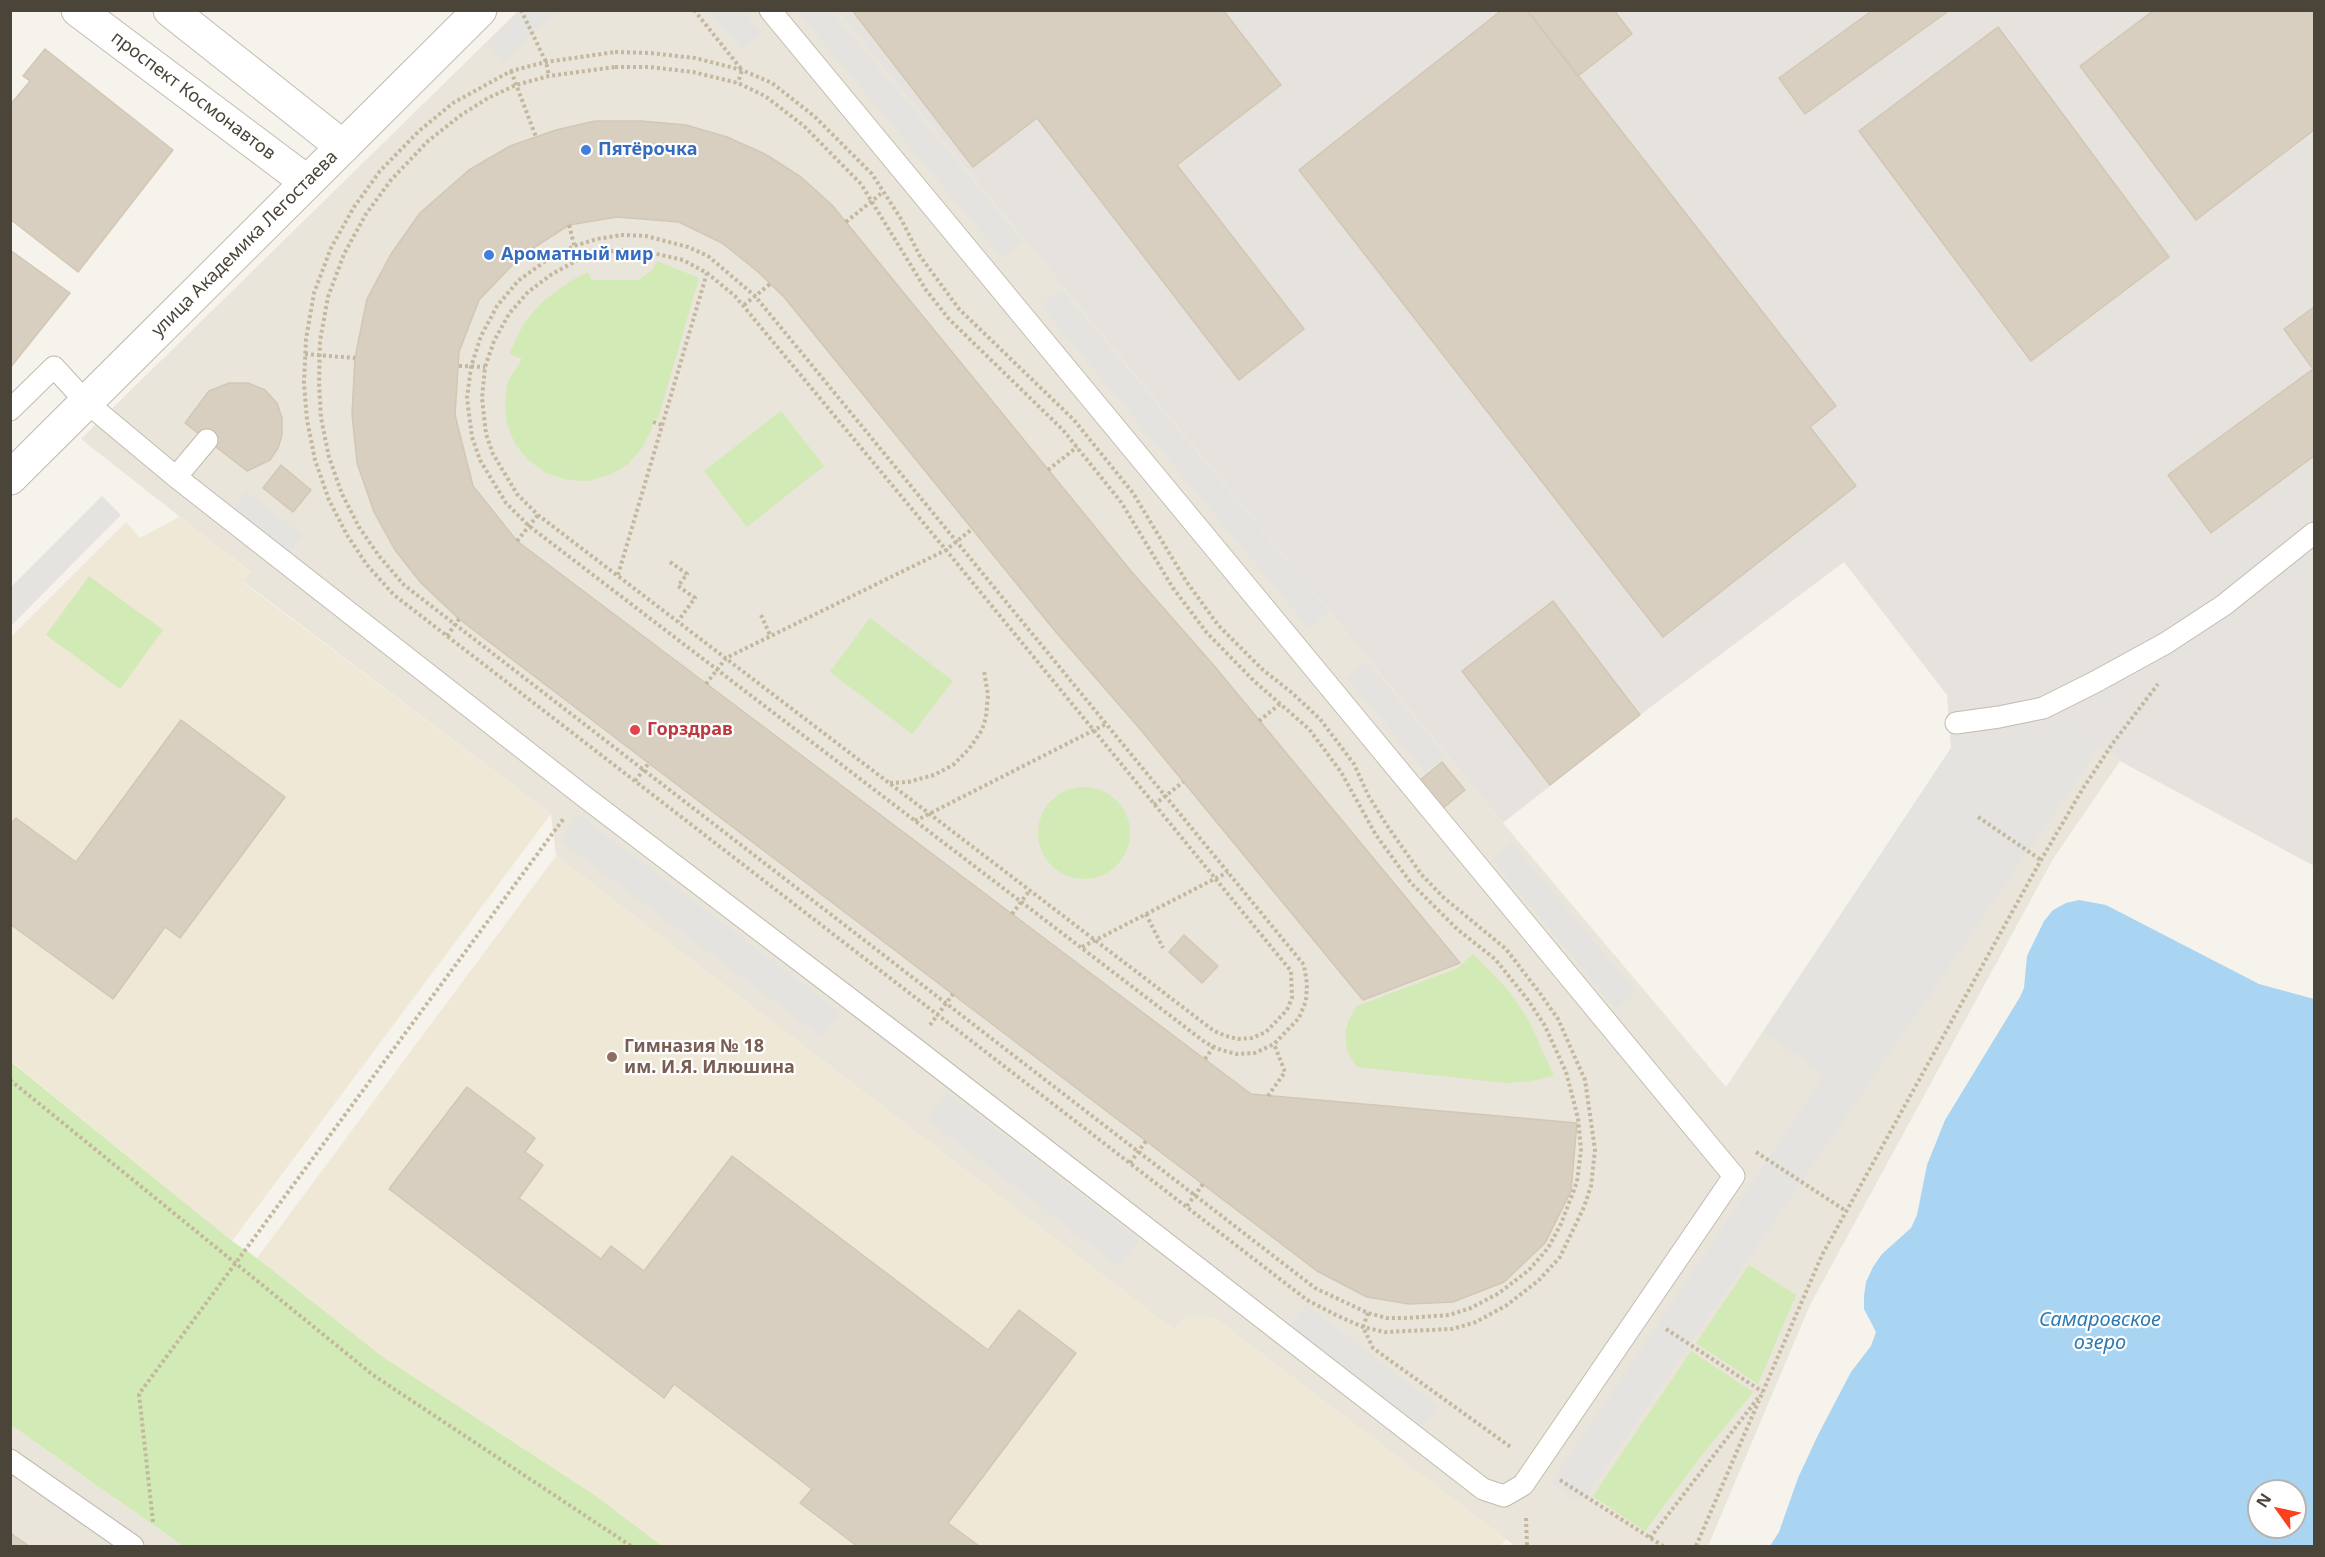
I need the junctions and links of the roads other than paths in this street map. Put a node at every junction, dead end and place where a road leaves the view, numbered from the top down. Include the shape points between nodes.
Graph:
1 (78, 10) edge
2 (170, 10) edge
3 (480, 10) edge
4 (770, 10) edge
5 (343, 147) junction
6 (308, 182) junction
7 (86, 402) junction
8 (10, 410) edge
9 (207, 440) dead end
10 (176, 477) junction
11 (10, 478) edge
12 (2314, 533) edge
13 (1956, 723) dead end
14 (10, 1460) edge
15 (133, 1546) edge

1 - 6 street, проспект Космонавтов
2 - 5 street
3 - 5 street, улица Академика Легостаева
4 - 10 lane via 1734,1176 1524,1485 1504,1496 1483,1489
5 - 6 street, улица Академика Легостаева
6 - 7 street, улица Академика Легостаева
7 - 8 lane via 54,367
7 - 10 lane
7 - 11 street, улица Академика Легостаева
9 - 10 lane
12 - 13 lane via 2224,605 2095,682 2043,708
14 - 15 lane

